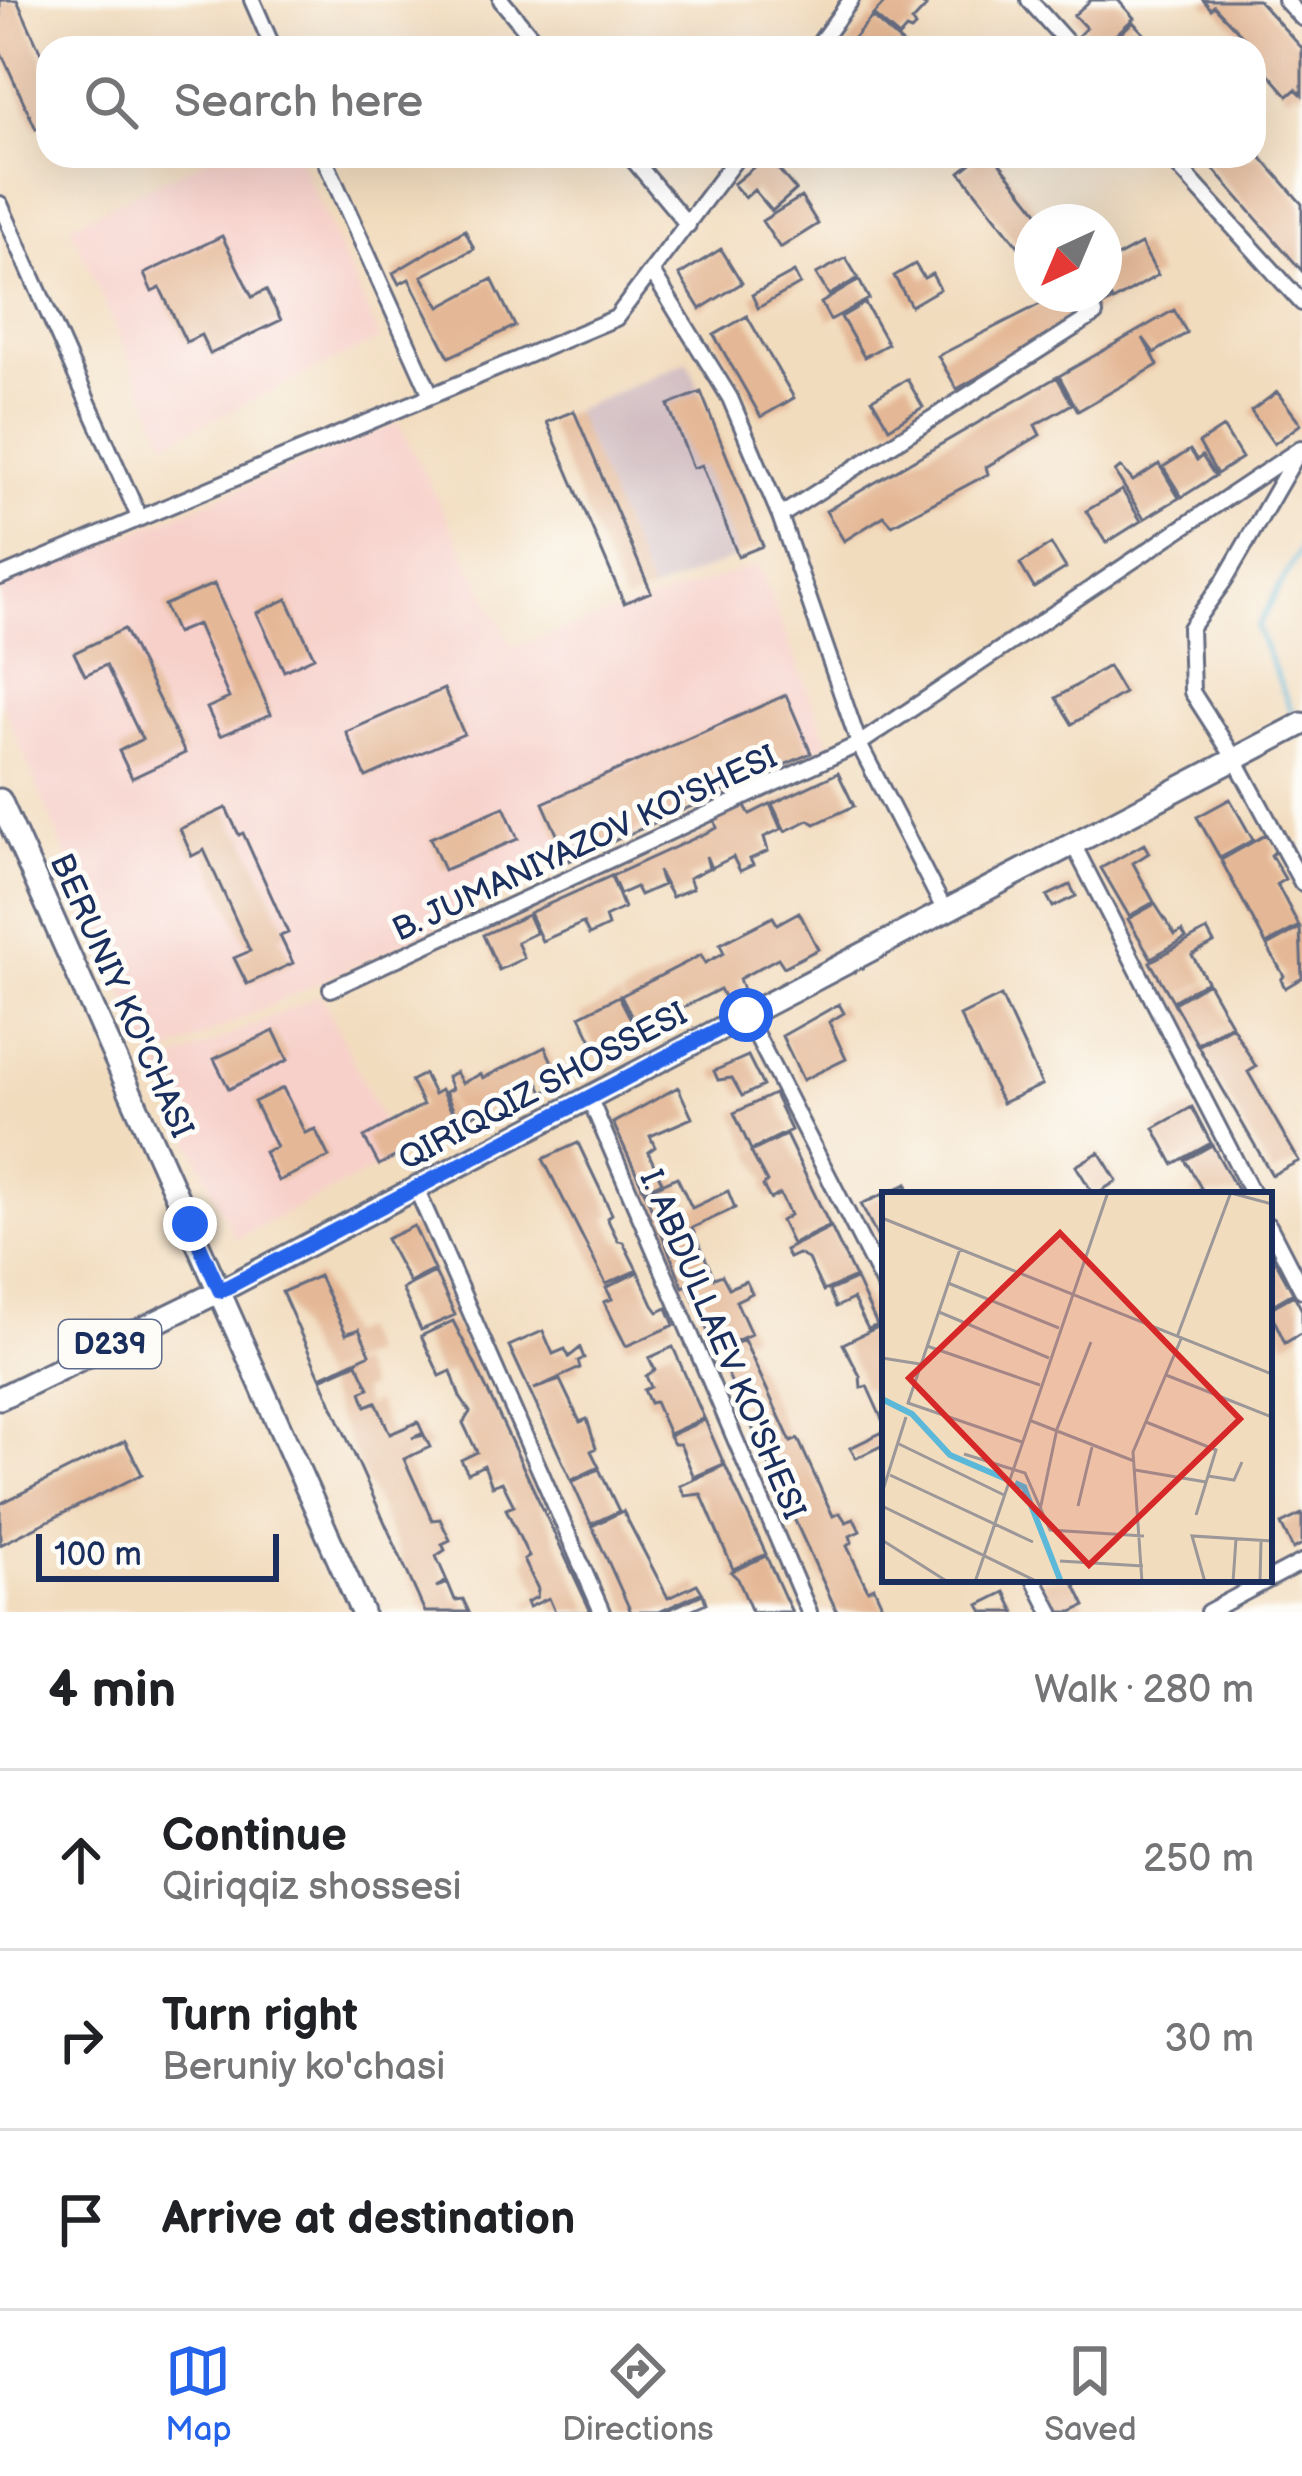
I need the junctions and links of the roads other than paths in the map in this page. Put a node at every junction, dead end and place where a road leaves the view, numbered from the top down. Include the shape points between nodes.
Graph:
1 (252, 0) edge
2 (501, 0) edge
3 (851, 0) edge
4 (1029, 0) edge
5 (1286, 0) edge
6 (1302, 18) edge
7 (268, 36) edge
8 (531, 36) edge
9 (825, 36) edge
10 (1061, 36) edge
11 (327, 168) edge
12 (640, 168) edge
13 (729, 168) edge
14 (1180, 168) edge
15 (0, 204) edge
16 (688, 225) junction
17 (652, 272) junction
18 (1302, 303) edge
19 (1095, 314) dead end
20 (431, 395) junction
21 (1301, 448) edge
22 (780, 516) junction
23 (139, 517) junction
24 (0, 577) edge
25 (1302, 724) edge
26 (859, 744) junction
27 (1235, 759) junction
28 (0, 800) edge
29 (1072, 844) junction
30 (1302, 883) edge
31 (945, 911) junction
32 (332, 989) dead end
33 (746, 1015) junction
34 (589, 1097) junction
35 (416, 1188) junction
36 (1251, 1192) edge
37 (1272, 1232) edge
38 (882, 1281) edge
39 (1302, 1290) edge
40 (220, 1291) junction
41 (0, 1397) edge
42 (1302, 1562) edge
43 (1272, 1578) edge
44 (1036, 1582) edge
45 (1264, 1582) edge
46 (362, 1612) edge
47 (602, 1612) edge
48 (809, 1612) edge
49 (1051, 1612) edge
50 (1208, 1612) edge

1 - 7 street
2 - 8 street
3 - 9 street
4 - 10 street
5 - 6 street
11 - 20 street
12 - 16 street
13 - 16 street
14 - 18 street
15 - 23 street
16 - 17 street
17 - 20 street via 616,318
17 - 22 street via 730,398
19 - 22 street
20 - 23 street
21 - 26 street, B. JUMANIYAZOV KO'SHESI
21 - 27 street via 1190,628 1192,692
22 - 26 street
23 - 24 street
25 - 27 main road, QIRIQQIZ SHOSSESI
26 - 31 street
26 - 32 street, B. JUMANIYAZOV KO'SHESI
27 - 29 main road, QIRIQQIZ SHOSSESI
27 - 30 street
28 - 40 main road, BERUNIY KO'CHASI
29 - 31 main road, QIRIQQIZ SHOSSESI
29 - 36 street
31 - 33 main road, QIRIQQIZ SHOSSESI
33 - 34 main road, QIRIQQIZ SHOSSESI
33 - 38 street
34 - 35 main road, QIRIQQIZ SHOSSESI
34 - 48 street, I. ABDULLAEV KO'SHESI
35 - 40 main road, QIRIQQIZ SHOSSESI
35 - 47 street
37 - 39 street
40 - 41 main road, QIRIQQIZ SHOSSESI / D239
40 - 46 main road, BERUNIY KO'CHASI
42 - 43 street
44 - 49 street
45 - 50 street

